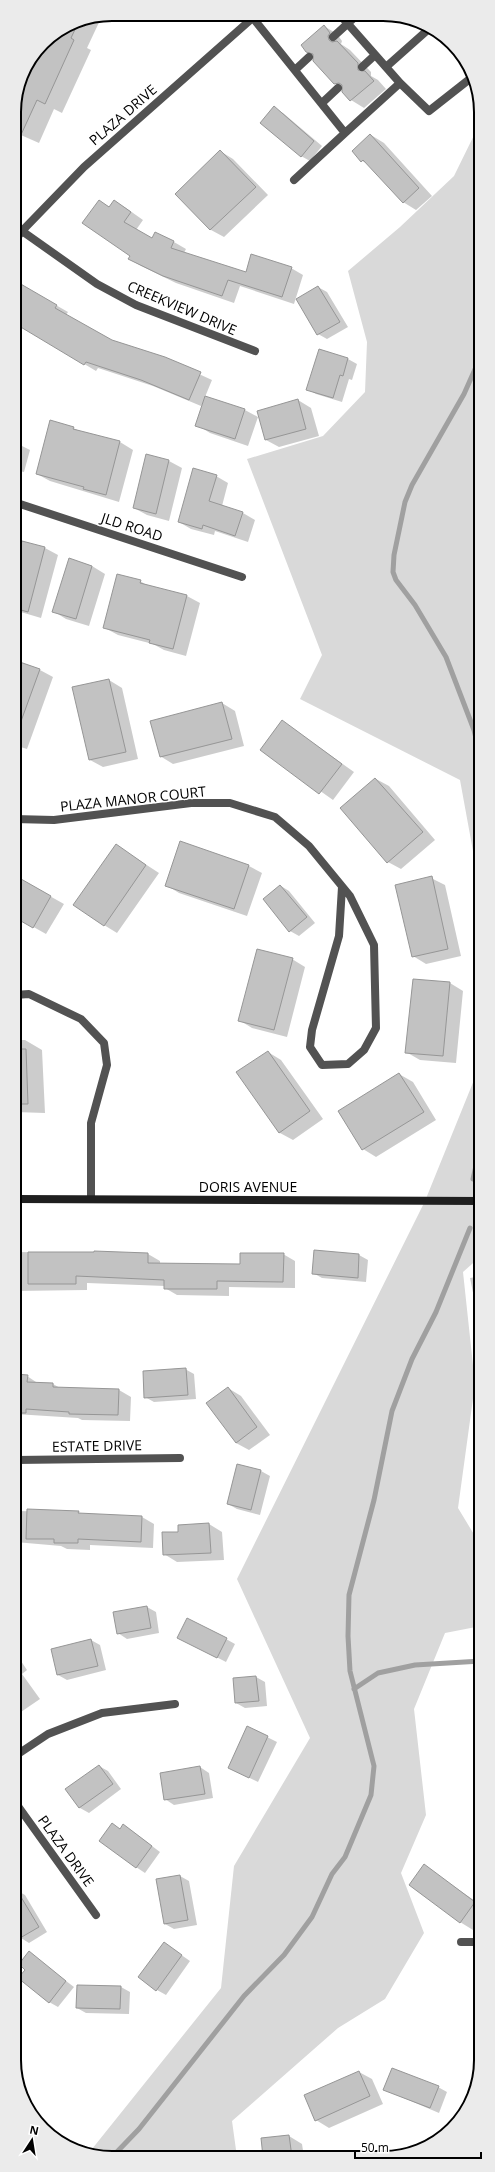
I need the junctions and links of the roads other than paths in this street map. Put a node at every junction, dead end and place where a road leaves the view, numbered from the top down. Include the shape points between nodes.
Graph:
1 (248, 21) edge
2 (258, 21) edge
3 (350, 21) edge
4 (347, 23) junction
5 (425, 31) edge
6 (333, 37) dead end
7 (375, 55) junction
8 (309, 57) dead end
9 (362, 67) dead end
10 (386, 67) junction
11 (295, 70) junction
12 (468, 80) edge
13 (400, 83) junction
14 (338, 88) dead end
15 (322, 103) junction
16 (345, 133) junction
17 (294, 180) dead end
18 (22, 231) joint
19 (255, 351) dead end
20 (21, 504) edge
21 (242, 577) dead end
22 (21, 819) edge
23 (342, 887) junction
24 (21, 995) edge
25 (21, 1199) edge
26 (91, 1199) junction
27 (474, 1201) edge
28 (180, 1458) dead end
29 (21, 1460) edge
30 (175, 1704) dead end
31 (21, 1752) edge
32 (21, 1810) edge
33 (96, 1915) dead end
34 (461, 1942) dead end
35 (474, 1942) edge

1 - 18 street, PLAZA DRIVE via 84,167
2 - 11 street
3 - 4 street
4 - 6 street
4 - 7 street
5 - 10 street
7 - 9 street
7 - 10 street
8 - 11 street
10 - 13 street
11 - 15 street
12 - 13 street via 429,111
13 - 16 street
14 - 15 street
15 - 16 street
16 - 17 street
18 - 19 street, CREEKVIEW DRIVE via 97,284 136,305
20 - 21 street, JLD ROAD
22 - 23 street, PLAZA MANOR COURT via 54,820 191,803 230,803 275,817 309,846
23 - 23 street, PLAZA MANOR COURT via 350,896 374,945 376,1028 364,1050 348,1064 322,1065 310,1047 312,1030 339,936
24 - 26 street via 29,994 81,1019 104,1043 107,1066 91,1123
25 - 26 street, DORIS AVENUE
26 - 27 street, DORIS AVENUE
28 - 29 street, ESTATE DRIVE
30 - 31 street via 102,1713 48,1734
32 - 33 street, PLAZA DRIVE
34 - 35 street

